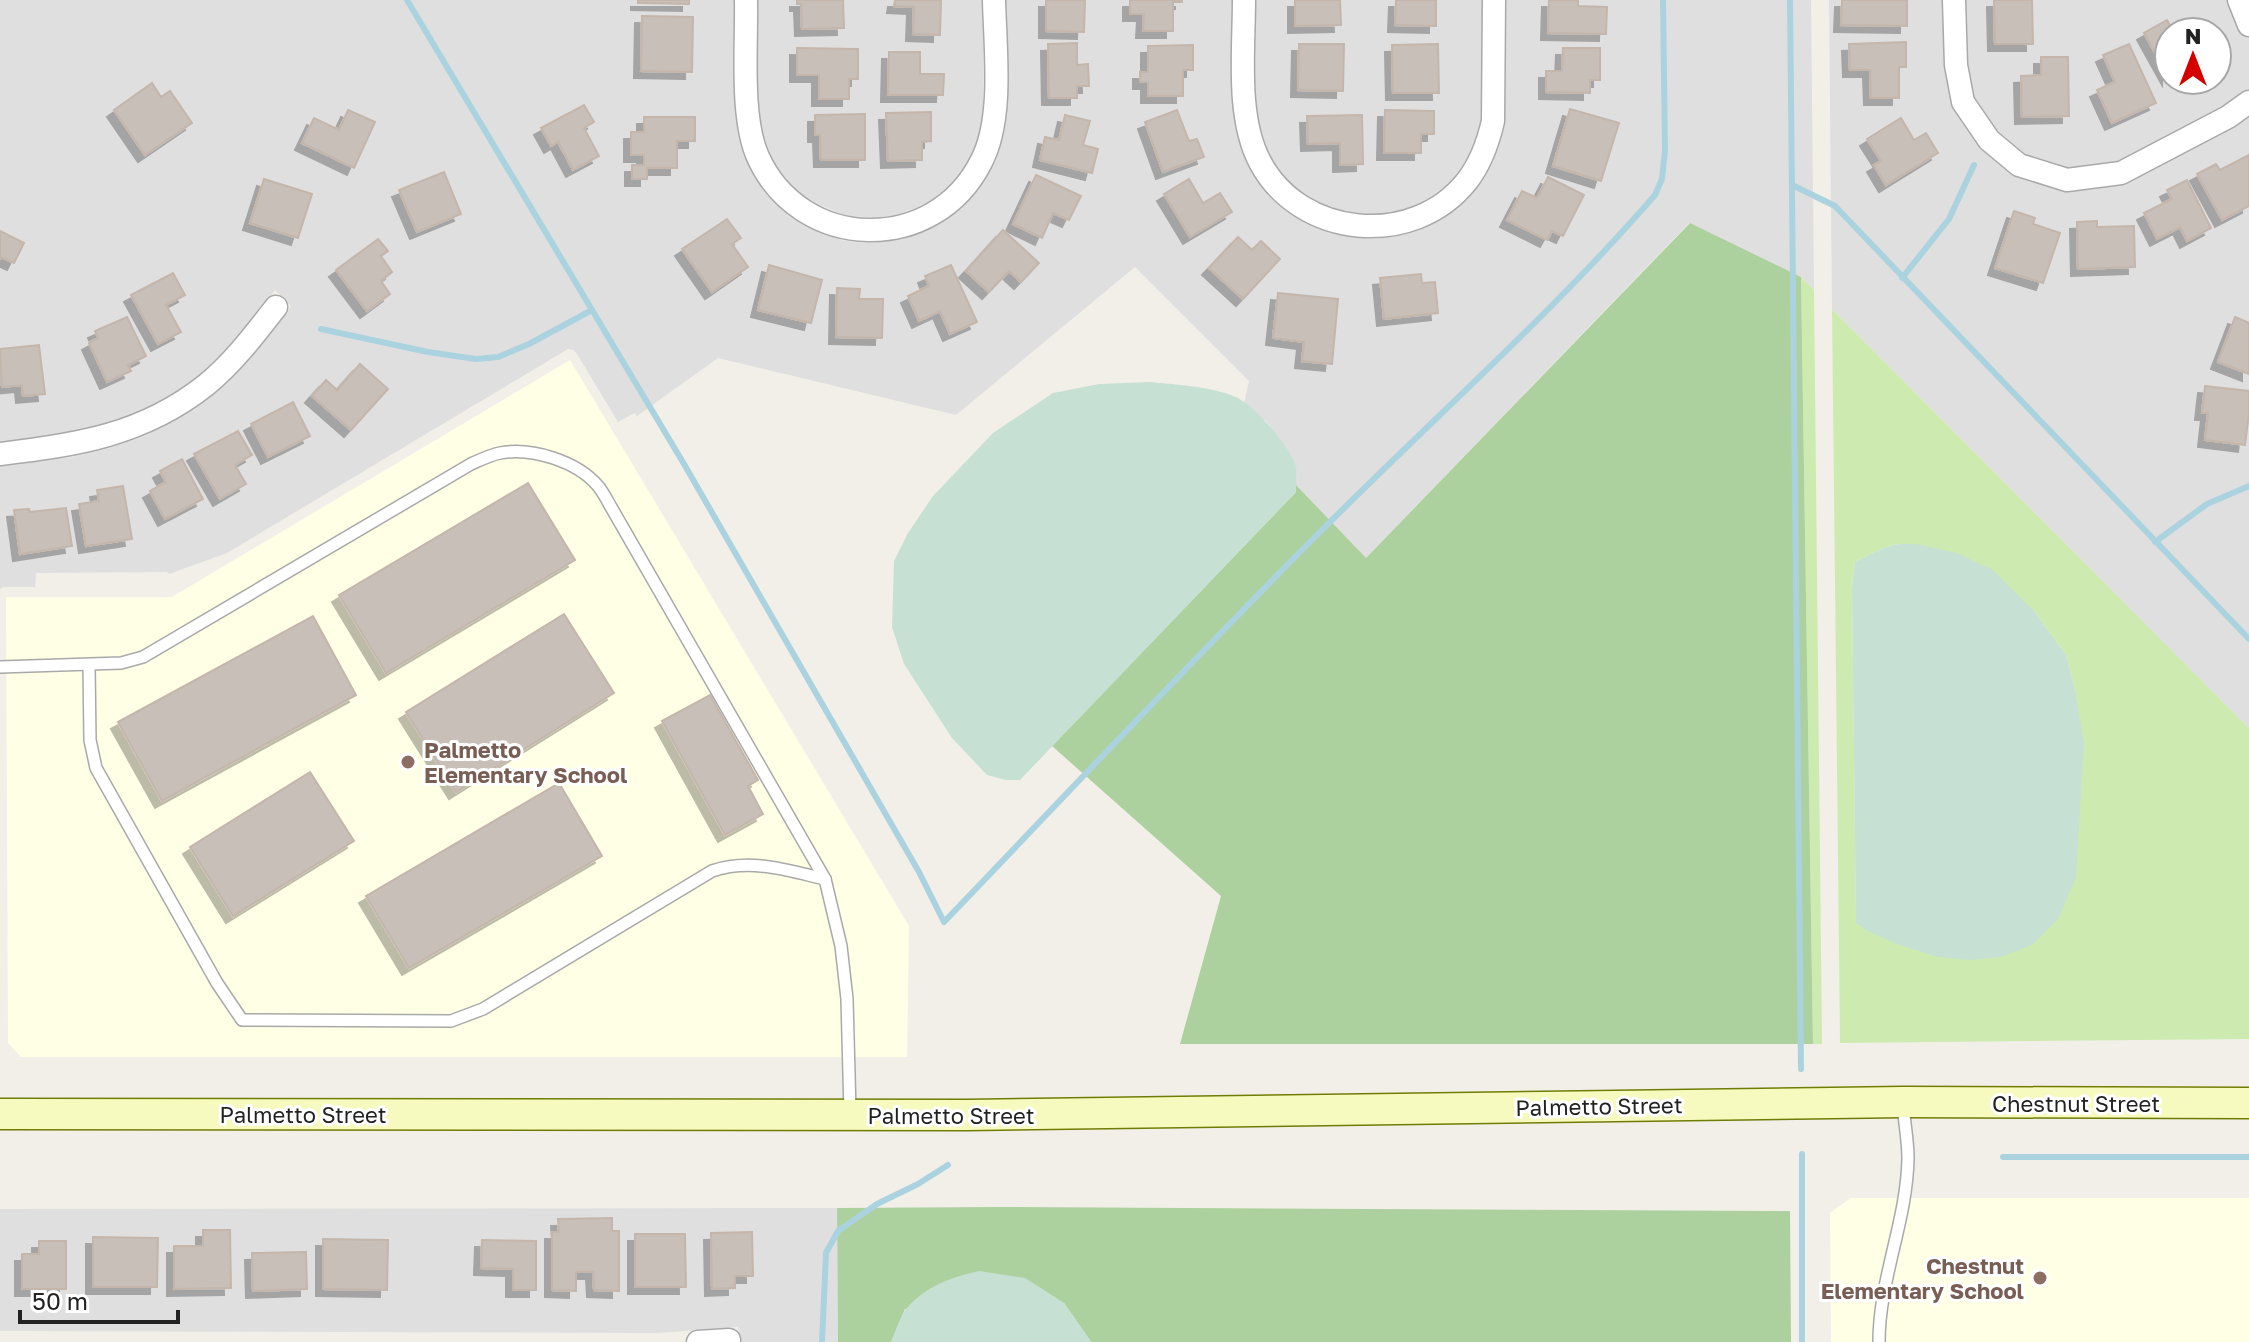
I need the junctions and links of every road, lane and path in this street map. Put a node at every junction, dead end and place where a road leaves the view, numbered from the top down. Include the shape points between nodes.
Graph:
1 (746, 0) edge
2 (994, 0) edge
3 (1244, 0) edge
4 (1494, 0) edge
5 (1954, 0) edge
6 (2239, 0) edge
7 (2249, 25) edge
8 (2249, 102) edge
9 (276, 307) dead end
10 (0, 454) edge
11 (89, 665) junction
12 (0, 667) edge
13 (825, 879) junction
14 (1903, 1102) junction
15 (2249, 1103) edge
16 (0, 1114) edge
17 (850, 1115) junction
18 (729, 1340) dead end
19 (698, 1342) edge
20 (1879, 1342) edge

1 - 2 street via 747,117 757,155 792,202 826,222 864,231 901,227 934,213 962,190 982,161 995,109
3 - 4 street via 1244,111 1261,165 1300,206 1334,222 1372,227 1424,215 1453,196 1475,169 1493,121
5 - 8 street via 1963,102 1989,140 2019,165 2067,180 2121,173
6 - 7 street
9 - 10 street via 207,384 176,406 106,437
11 - 12 lane
11 - 13 lane via 89,725 96,768 242,1020 451,1021 483,1009 712,871 747,864
11 - 13 lane via 143,657 471,464 501,453 540,454 577,469 597,485
13 - 17 lane via 847,999
14 - 15 main road, Chestnut Street
14 - 17 main road, Palmetto Street
14 - 20 lane via 1908,1159 1883,1289
16 - 17 main road, Palmetto Street
18 - 19 street

